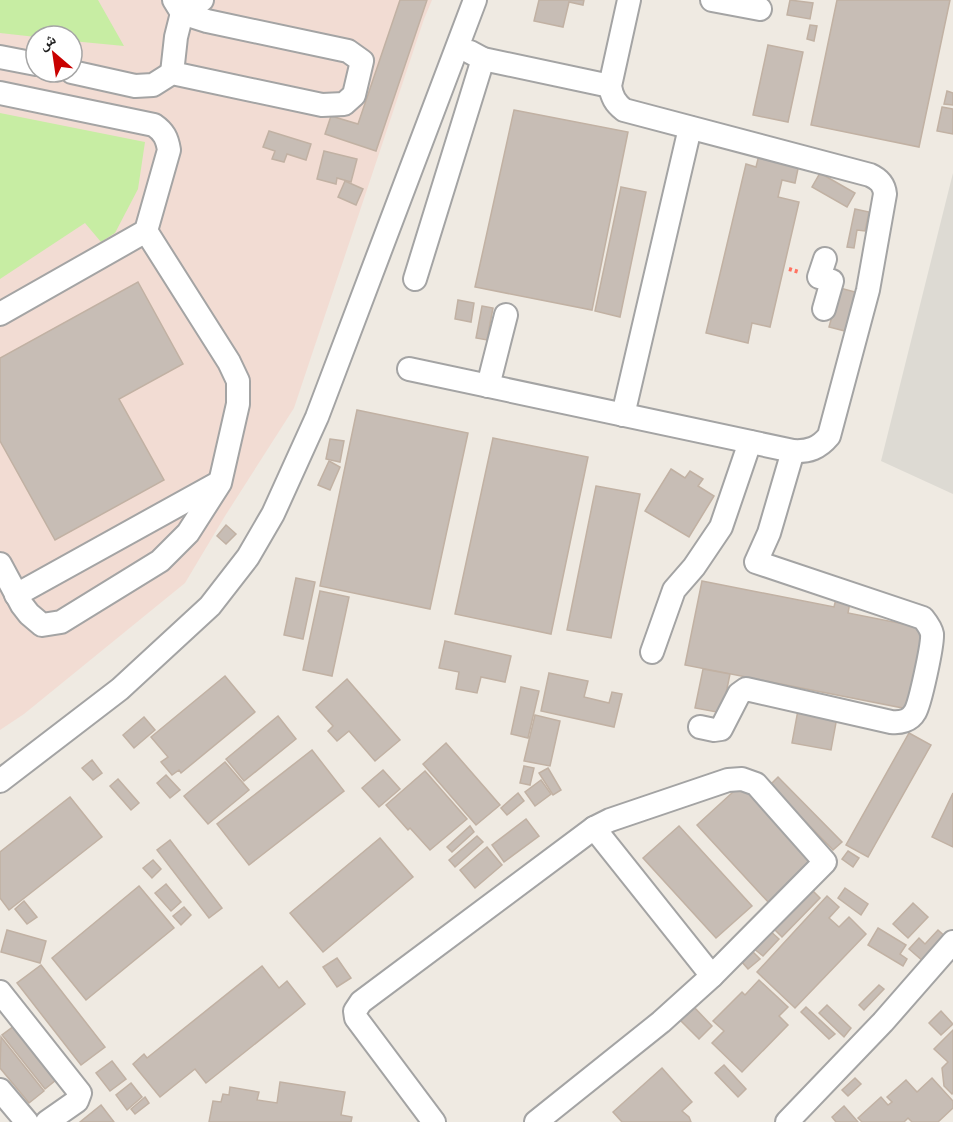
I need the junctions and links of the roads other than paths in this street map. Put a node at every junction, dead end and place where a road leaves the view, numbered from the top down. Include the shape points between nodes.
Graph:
1 (202, 0) edge
2 (475, 0) edge
3 (629, 0) edge
4 (712, 0) edge
5 (178, 6) edge
6 (760, 9) dead end
7 (457, 45) junction
8 (0, 57) edge
9 (483, 59) junction
10 (24, 62) edge
11 (172, 73) junction
12 (84, 75) edge
13 (610, 86) junction
14 (0, 93) edge
15 (690, 128) junction
16 (146, 231) junction
17 (825, 259) dead end
18 (416, 279) dead end
19 (832, 281) junction
20 (868, 290) junction
21 (824, 309) dead end
22 (0, 314) edge
23 (506, 315) dead end
24 (409, 369) dead end
25 (488, 386) junction
26 (623, 415) junction
27 (750, 442) junction
28 (793, 451) junction
29 (220, 483) junction
30 (0, 564) edge
31 (16, 595) junction
32 (652, 652) dead end
33 (700, 727) dead end
34 (0, 781) edge
35 (594, 828) junction
36 (953, 942) edge
37 (712, 976) junction
38 (0, 992) edge
39 (0, 1090) edge
40 (27, 1122) edge
41 (47, 1122) edge
42 (434, 1122) edge
43 (536, 1122) edge
44 (787, 1122) edge

1 - 5 street
2 - 7 street
3 - 13 street
4 - 6 street
5 - 11 street
5 - 11 street via 207,21 348,51 363,61 354,95 344,104 322,105
7 - 9 street
7 - 34 street via 316,417 273,513 248,556 210,606 120,688
8 - 10 street
9 - 13 street
9 - 18 street
11 - 12 street via 153,85 135,86
13 - 15 street via 611,96 624,110
14 - 16 street via 154,125 161,130 167,139 168,156
15 - 20 street via 870,175 881,182 885,194
15 - 26 street
16 - 22 street
16 - 29 street via 238,381 238,404
17 - 19 street via 819,277
19 - 20 street
19 - 21 street
20 - 28 street via 829,436 813,449
23 - 25 street
24 - 25 street
25 - 26 street
26 - 27 street
27 - 28 street
27 - 32 street via 721,527 674,590
28 - 33 street via 770,533 756,562 923,618 932,640 918,705 911,717 891,722 746,689 739,694 721,729
29 - 31 street
29 - 31 street via 188,533 160,561 61,622 42,625
30 - 31 street
35 - 37 street
35 - 37 street via 717,784 742,779 756,784 825,862
35 - 42 street via 361,1002 355,1011 356,1018
36 - 44 street
37 - 43 street
38 - 41 street via 80,1093 77,1101
39 - 40 street

